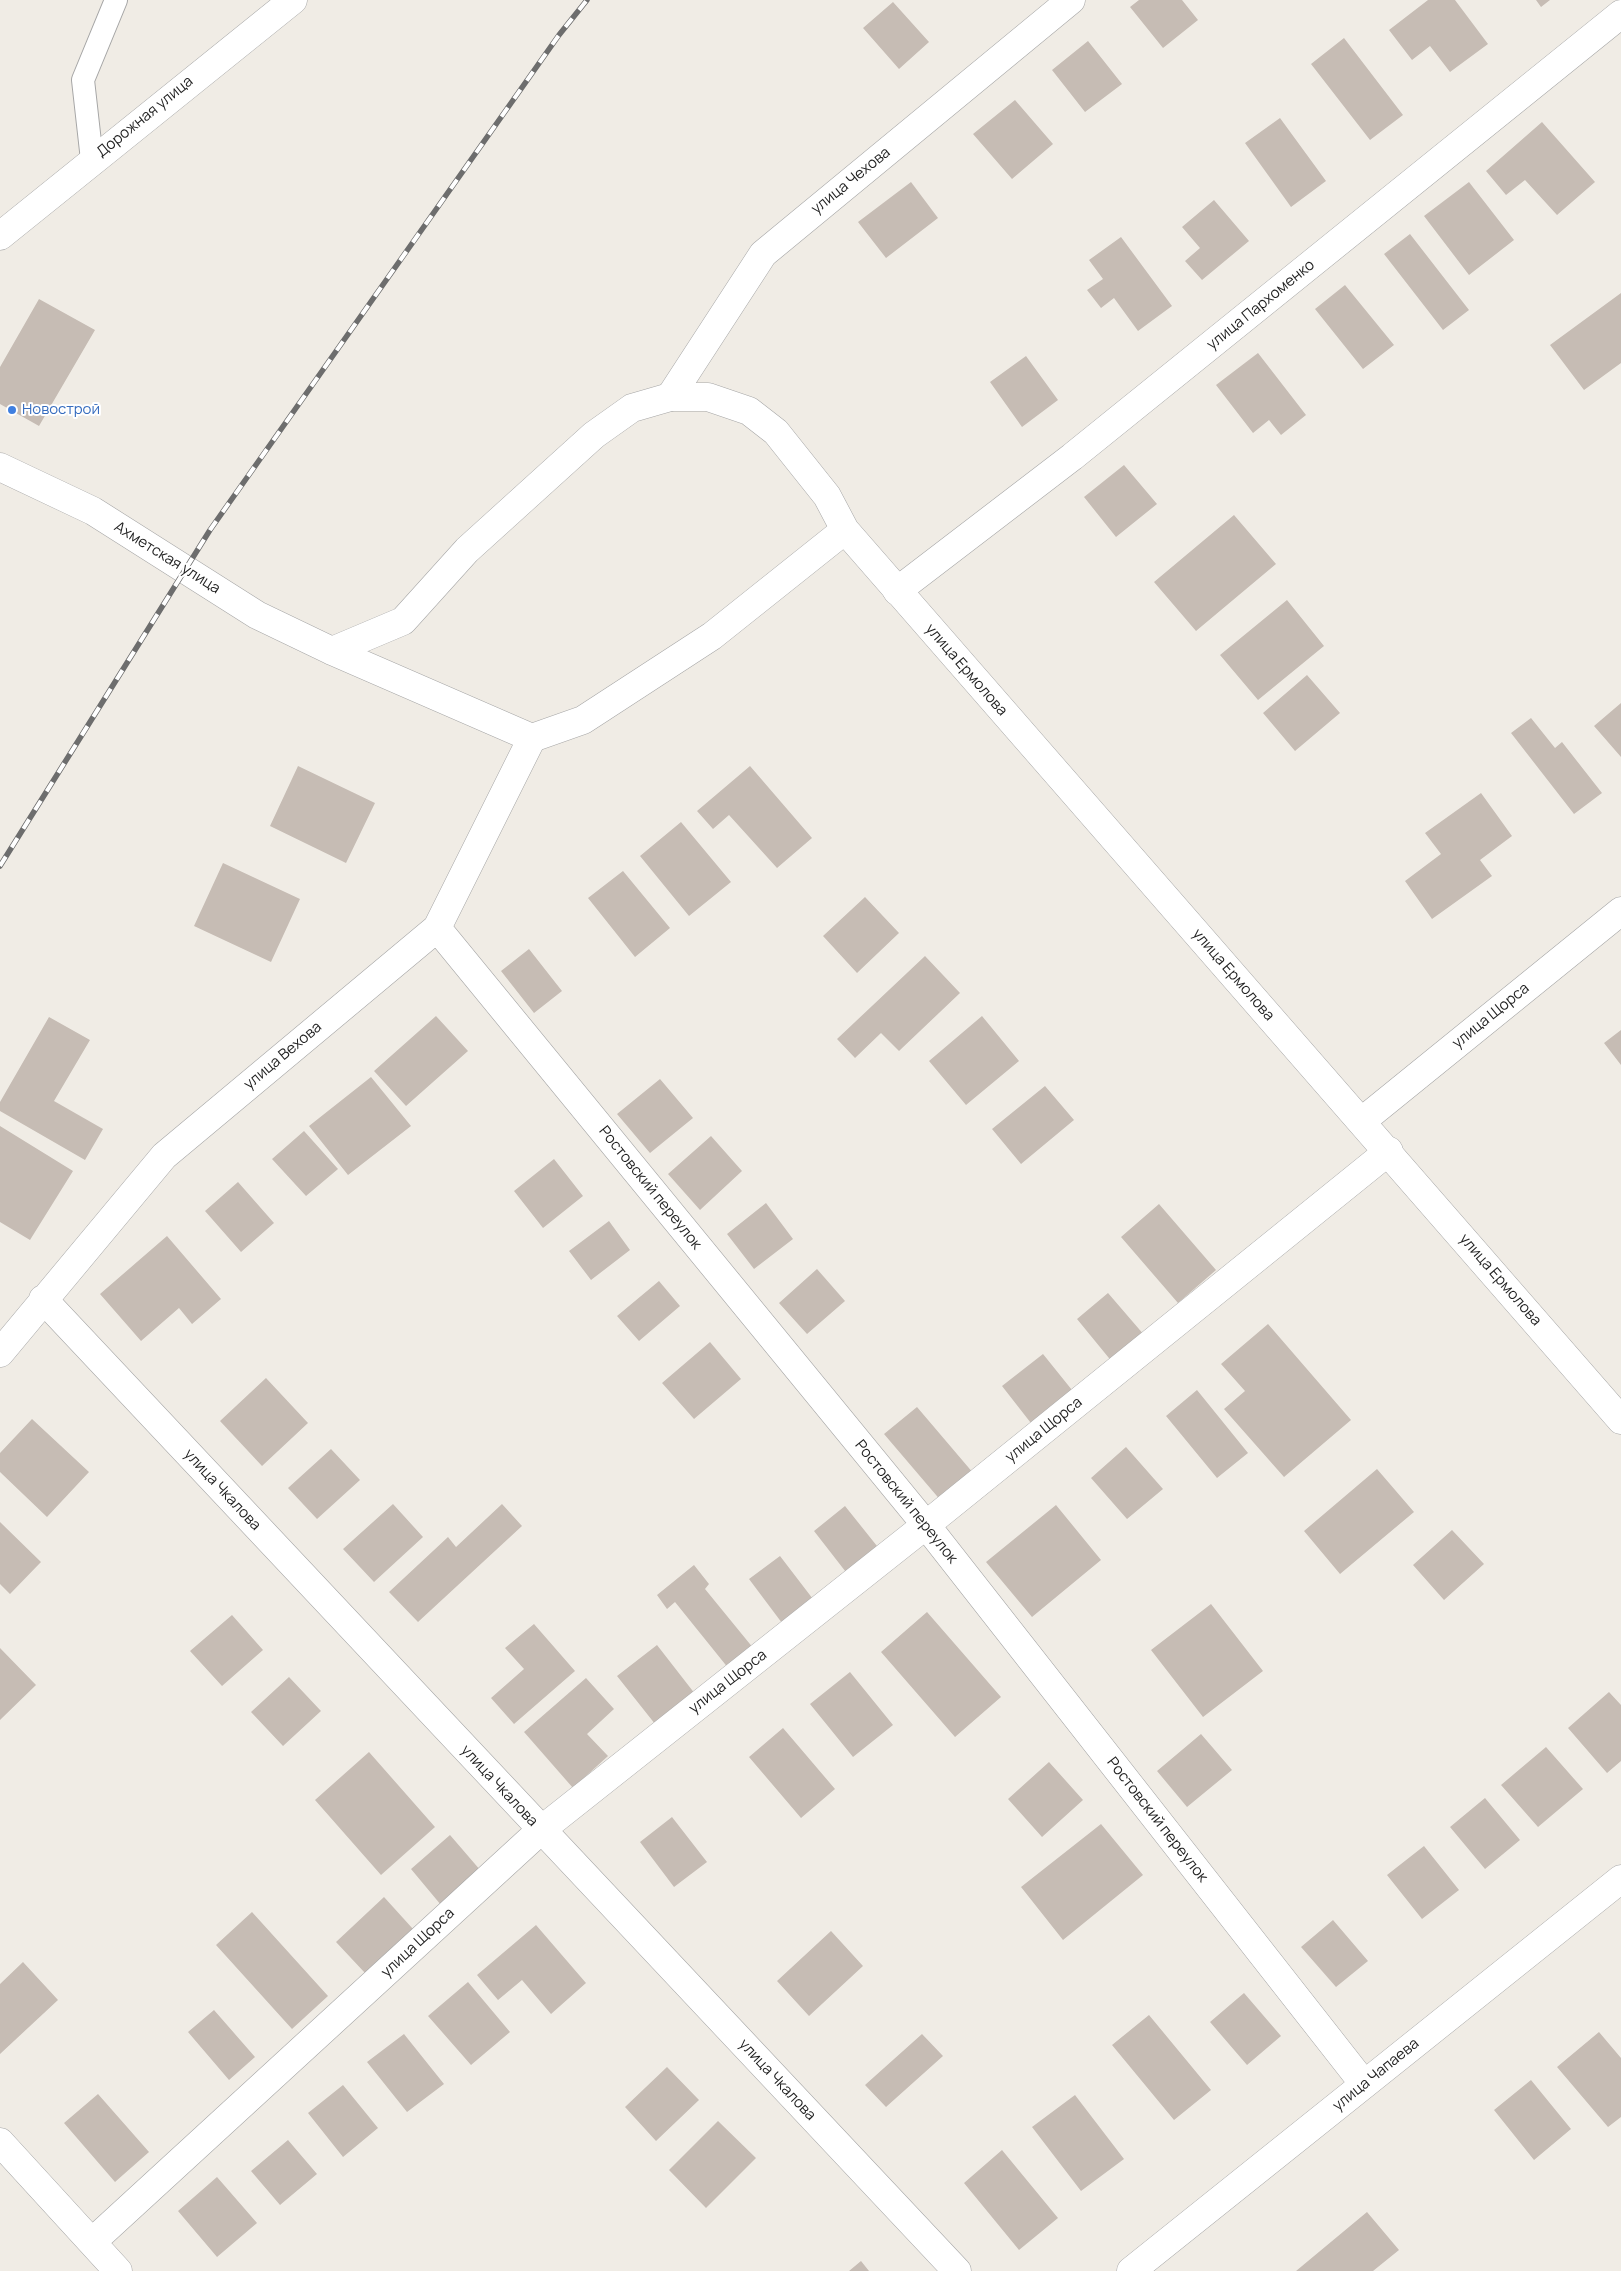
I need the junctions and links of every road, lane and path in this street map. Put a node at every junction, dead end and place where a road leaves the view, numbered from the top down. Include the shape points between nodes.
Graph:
1 (116, 0) edge
2 (292, 0) edge
3 (1071, 0) edge
4 (1618, 21) edge
5 (92, 160) junction
6 (0, 236) edge
7 (670, 397) junction
8 (0, 467) edge
9 (845, 530) junction
10 (897, 591) junction
11 (332, 651) junction
12 (532, 738) junction
13 (1621, 912) edge
14 (437, 928) junction
15 (1362, 1121) junction
16 (1389, 1151) junction
17 (43, 1299) junction
18 (0, 1353) edge
19 (1621, 1420) edge
20 (926, 1525) junction
21 (541, 1830) junction
22 (1621, 1879) edge
23 (1364, 2084) junction
24 (0, 2142) edge
25 (92, 2242) junction
26 (118, 2271) edge
27 (957, 2271) edge
28 (1131, 2271) edge

1 - 5 lane via 83,80
2 - 5 street, Дорожная улица
3 - 7 street, улица Чехова via 762,254
4 - 10 street, улица Пархоменко via 1072,457
5 - 6 street, Дорожная улица
7 - 9 street, улица Ермолова via 708,397 749,411 776,432 827,496
7 - 11 street, улица Ермолова via 632,408 594,435 467,550 403,621
8 - 11 street, Ахметская улица via 93,511 257,615
9 - 10 street, улица Ермолова
9 - 12 street via 712,636 583,720
10 - 15 street, улица Ермолова
11 - 12 street, Ахметская улица
12 - 14 street, улица Вехова
13 - 15 street, улица Щорса
14 - 17 street, улица Вехова via 164,1156
14 - 20 street, Ростовский переулок
15 - 16 street, улица Ермолова
16 - 19 street, улица Ермолова
16 - 20 street, улица Щорса
17 - 18 street, улица Вехова
17 - 21 street, улица Чкалова
20 - 21 street, улица Щорса
20 - 23 street, Ростовский переулок
21 - 25 street, улица Щорса
21 - 27 street, улица Чкалова
22 - 23 street, улица Чапаева
23 - 28 street, улица Чапаева
24 - 25 street
25 - 26 street

